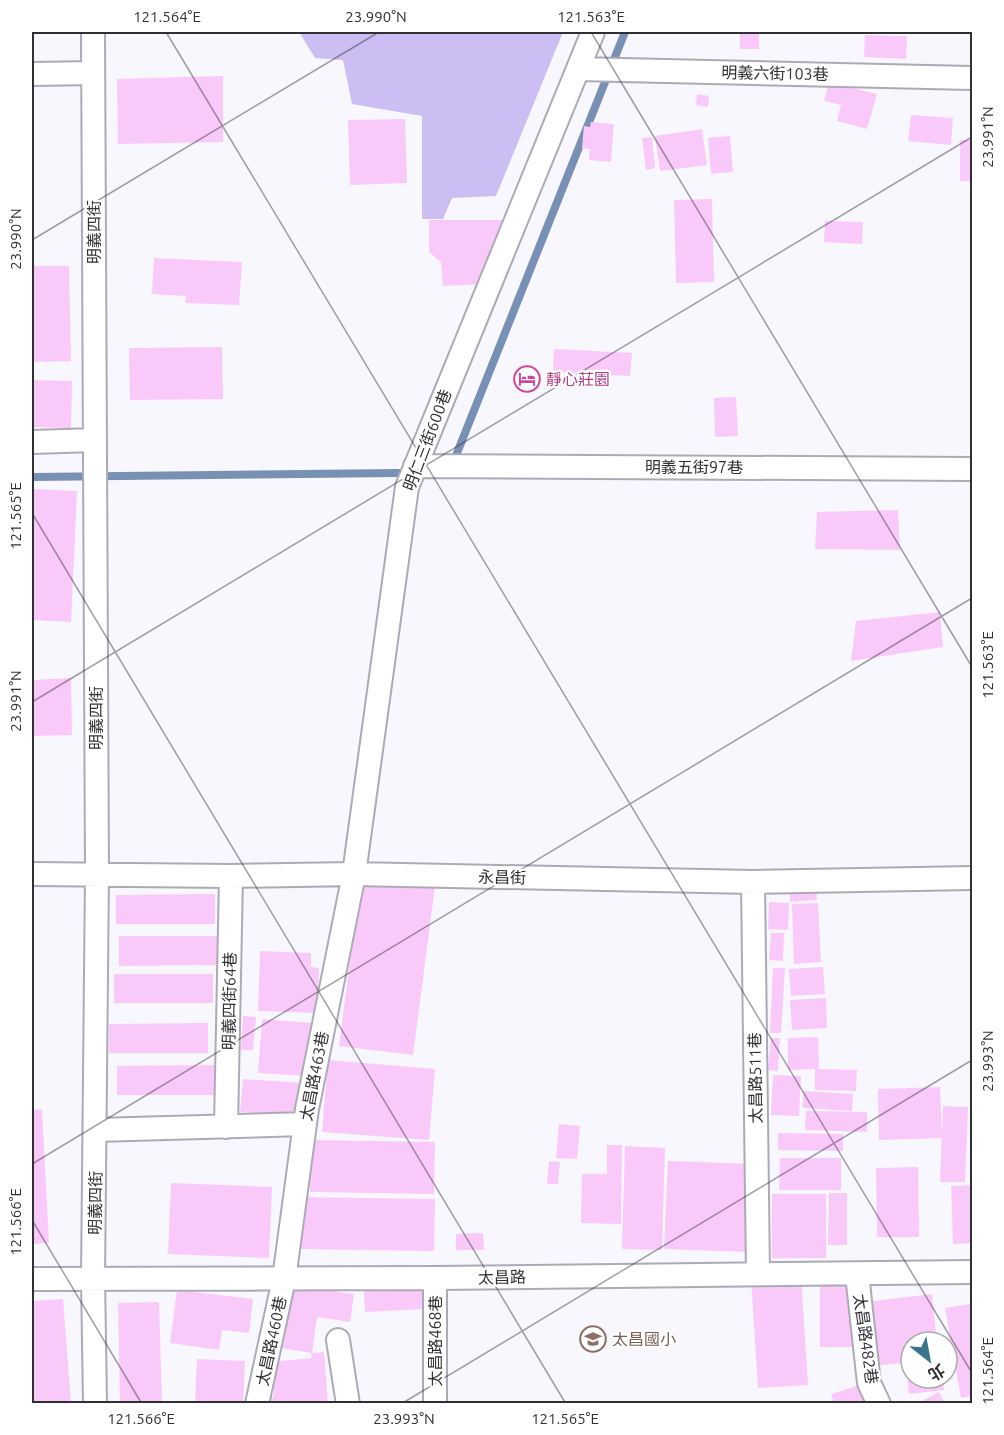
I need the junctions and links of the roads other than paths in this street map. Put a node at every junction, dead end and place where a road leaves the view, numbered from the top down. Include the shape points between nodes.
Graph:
1 (93, 32) edge
2 (593, 32) edge
3 (578, 69) junction
4 (93, 73) junction
5 (32, 74) edge
6 (972, 78) edge
7 (95, 440) junction
8 (32, 442) edge
9 (415, 466) junction
10 (972, 469) edge
11 (97, 873) junction
12 (32, 874) edge
13 (354, 874) junction
14 (231, 876) junction
15 (972, 878) edge
16 (753, 882) junction
17 (305, 1124) junction
18 (226, 1127) junction
19 (96, 1130) junction
20 (972, 1272) edge
21 (758, 1274) junction
22 (857, 1274) junction
23 (93, 1278) junction
24 (435, 1278) junction
25 (32, 1279) edge
26 (284, 1279) junction
27 (338, 1340) dead end
28 (95, 1404) edge
29 (257, 1404) edge
30 (348, 1404) edge
31 (435, 1404) edge
32 (879, 1404) edge

1 - 4 street, 明義四街
2 - 3 street, 明仁三街600巷
3 - 6 street, 明義六街103巷
3 - 9 street, 明仁三街600巷
4 - 5 street
4 - 7 street, 明義四街
7 - 8 street
7 - 11 street, 明義四街
9 - 10 street, 明義五街97巷
9 - 13 street, 明仁三街600巷 via 407,487
11 - 12 street, 永昌街
11 - 14 street, 永昌街
11 - 19 street, 明義四街
13 - 14 street, 永昌街
13 - 16 street, 永昌街
13 - 17 street, 太昌路463巷
14 - 18 street, 明義四街64巷
15 - 16 street, 永昌街
16 - 21 street, 太昌路511巷
17 - 18 street
17 - 26 street, 太昌路463巷
18 - 19 street
19 - 23 street, 明義四街
20 - 22 street, 太昌路
21 - 22 street, 太昌路
21 - 24 street, 太昌路
22 - 32 street, 太昌路482巷 via 869,1383
23 - 25 street, 太昌路
23 - 26 street, 太昌路
23 - 28 street, 明義四街
24 - 26 street, 太昌路
24 - 31 street, 太昌路468巷
26 - 29 street, 太昌路460巷
27 - 30 street

